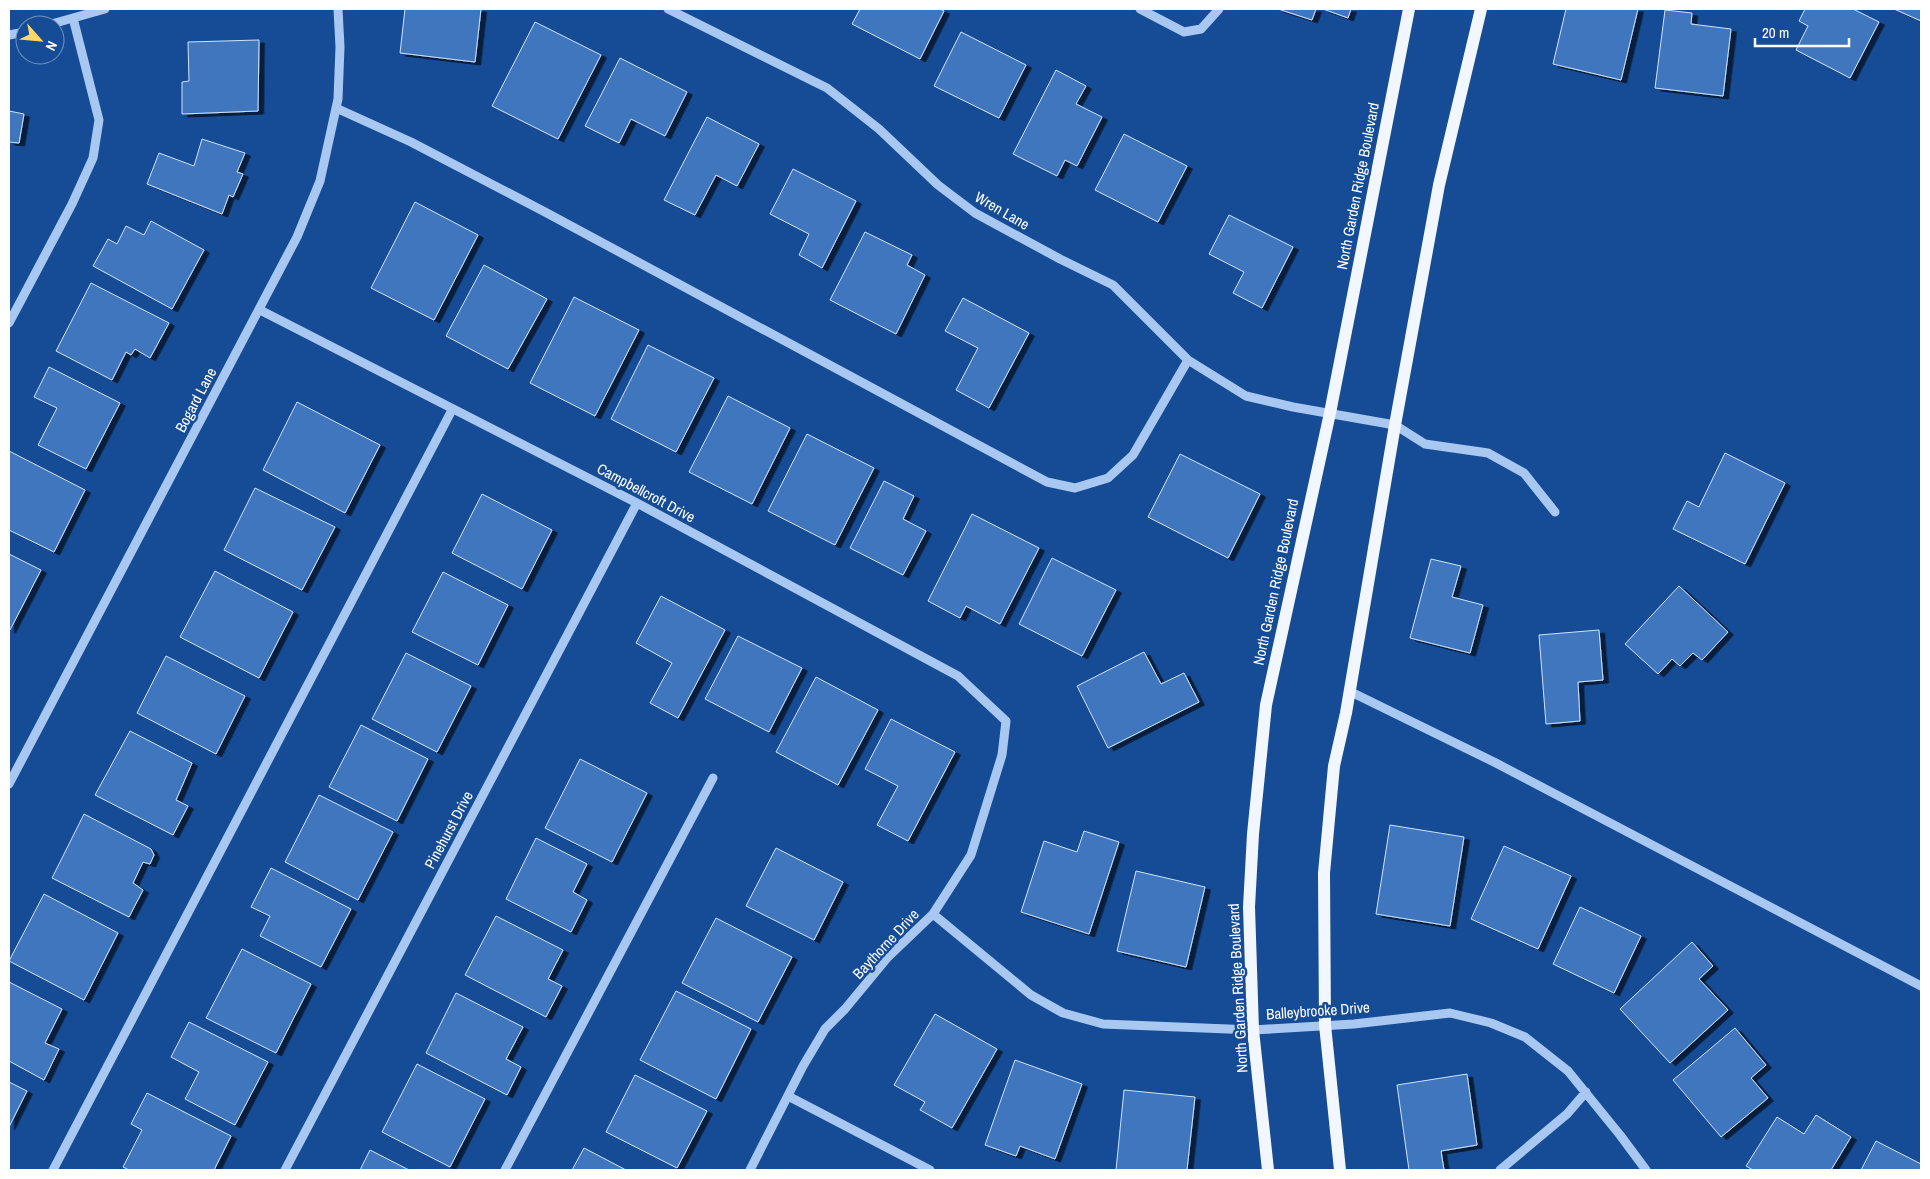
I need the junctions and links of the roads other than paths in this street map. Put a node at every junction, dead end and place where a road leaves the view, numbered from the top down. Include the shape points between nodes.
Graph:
1 (105, 9) edge
2 (338, 9) edge
3 (668, 9) edge
4 (1140, 9) edge
5 (1219, 9) edge
6 (1409, 9) edge
7 (1481, 9) edge
8 (73, 18) junction
9 (65, 20) edge
10 (336, 108) junction
11 (260, 310) junction
12 (9, 323) edge
13 (1188, 360) junction
14 (452, 410) junction
15 (1330, 413) junction
16 (1395, 425) junction
17 (638, 503) junction
18 (1555, 512) dead end
19 (1349, 691) junction
20 (1006, 721) joint
21 (713, 778) dead end
22 (9, 784) edge
23 (933, 914) junction
24 (1921, 986) edge
25 (1325, 1025) junction
26 (1253, 1030) junction
27 (1586, 1092) junction
28 (788, 1096) junction
29 (53, 1170) edge
30 (285, 1170) edge
31 (505, 1170) edge
32 (750, 1170) edge
33 (930, 1170) edge
34 (1268, 1170) edge
35 (1340, 1170) edge
36 (1500, 1170) edge
37 (1646, 1170) edge

1 - 8 street
2 - 10 street, Bogard Lane via 340,47
3 - 13 street, Wren Lane via 827,88 975,213 1113,285
4 - 5 street via 1184,32 1201,29
6 - 15 main road, North Garden Ridge Boulevard
7 - 16 main road via 1439,185
8 - 9 street
8 - 12 street via 98,120 93,158
10 - 11 street, Bogard Lane via 320,181 297,237
10 - 13 street via 411,142 545,212 1047,482 1075,488 1108,478 1133,455
11 - 14 street, Campbellcroft Drive
11 - 22 street, Bogard Lane
13 - 15 street, Wren Lane via 1246,396
14 - 17 street, Campbellcroft Drive
14 - 29 street
15 - 16 street, Wren Lane
15 - 26 main road, North Garden Ridge Boulevard via 1266,705 1249,907
16 - 18 street via 1425,444 1488,452 1524,473
16 - 19 main road
17 - 20 street, Campbellcroft Drive via 958,676
17 - 30 street, Pinehurst Drive
19 - 24 street via 1494,762
19 - 25 main road via 1334,766 1324,873
20 - 23 street, Baythorne Drive via 1002,755 972,854
21 - 31 street
23 - 26 street, Balleybrooke Drive via 1031,995 1063,1014 1102,1024
23 - 28 street, Baythorne Drive via 888,957 825,1029
25 - 26 street, Balleybrooke Drive
25 - 27 street, Balleybrooke Drive via 1450,1013 1491,1023 1525,1036 1568,1071
25 - 35 main road
26 - 34 main road, North Garden Ridge Boulevard
27 - 36 street via 1566,1114
27 - 37 street, Balleybrooke Drive
28 - 32 street, Baythorne Drive
28 - 33 street

